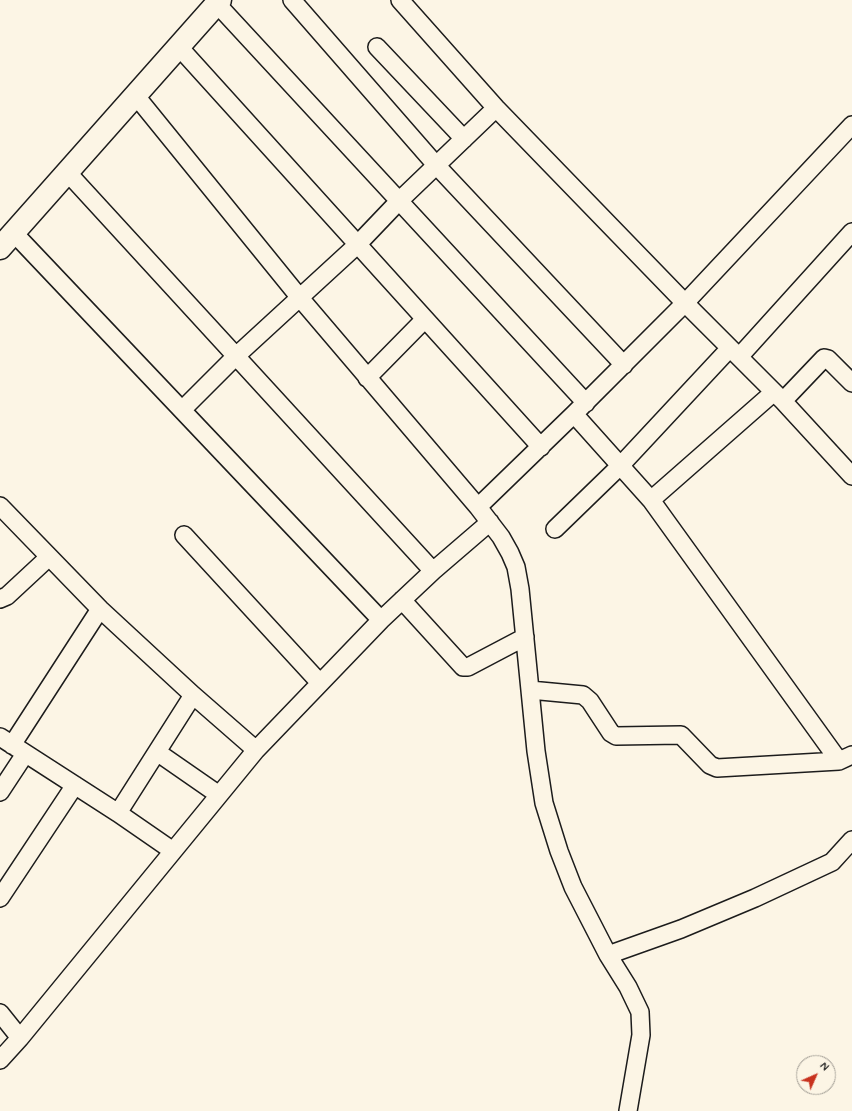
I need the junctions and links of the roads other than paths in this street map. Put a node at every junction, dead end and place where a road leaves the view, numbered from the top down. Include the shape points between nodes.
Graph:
1 (292, 0) edge
2 (400, 0) edge
3 (219, 2) edge
4 (179, 47) junction
5 (377, 47) dead end
6 (136, 96) junction
7 (496, 108) junction
8 (852, 125) edge
9 (464, 139) junction
10 (436, 165) junction
11 (68, 174) junction
12 (399, 201) junction
13 (852, 232) edge
14 (6, 240) edge
15 (357, 245) junction
16 (300, 298) junction
17 (685, 303) junction
18 (425, 320) junction
19 (734, 352) junction
20 (235, 357) junction
21 (624, 365) junction
22 (367, 378) junction
23 (852, 383) edge
24 (778, 396) junction
25 (580, 409) junction
26 (182, 410) junction
27 (541, 447) junction
28 (620, 466) junction
29 (852, 476) edge
30 (651, 500) junction
31 (0, 506) edge
32 (478, 507) junction
33 (490, 522) junction
34 (555, 529) dead end
35 (184, 535) dead end
36 (49, 557) junction
37 (433, 571) junction
38 (0, 599) edge
39 (402, 600) junction
40 (100, 609) junction
41 (381, 620) junction
42 (525, 637) junction
43 (320, 682) junction
44 (530, 690) junction
45 (193, 695) junction
46 (12, 745) edge
47 (256, 750) junction
48 (156, 752) junction
49 (847, 761) edge
50 (75, 785) junction
51 (0, 792) edge
52 (219, 795) junction
53 (118, 813) junction
54 (852, 840) edge
55 (173, 851) junction
56 (5, 881) edge
57 (0, 898) edge
58 (612, 961) junction
59 (0, 1013) edge
60 (20, 1038) junction
61 (0, 1060) edge
62 (628, 1111) edge

1 - 10 street
2 - 7 street
3 - 4 street
3 - 12 street
4 - 6 street
4 - 15 street
5 - 9 street
6 - 11 street
6 - 16 street
7 - 9 street
7 - 17 street
8 - 17 street
9 - 10 street
10 - 12 street
10 - 21 street
11 - 14 street
11 - 20 street
12 - 15 street
12 - 25 street
13 - 19 street
14 - 26 street
15 - 16 street
15 - 18 street
16 - 20 street
16 - 22 street
17 - 19 street
17 - 21 street
18 - 22 street
18 - 27 street
19 - 24 street
19 - 28 street
20 - 26 street
20 - 37 street
21 - 25 street
22 - 32 street
23 - 24 street via 824,358
24 - 29 street
24 - 30 street
25 - 27 street
25 - 28 street
26 - 41 street
27 - 32 street
28 - 30 street
28 - 34 street
30 - 49 street
31 - 36 street
32 - 33 street
33 - 37 street
33 - 42 street via 501,537 516,567
35 - 43 street
36 - 38 street
36 - 40 street
37 - 39 street
39 - 41 street
39 - 42 street via 463,667 468,667
40 - 45 street
40 - 46 street
41 - 43 street
42 - 44 street
43 - 47 street
44 - 49 street via 583,696 590,701 611,733 616,736 681,735 710,765 717,768
44 - 58 street via 544,803 558,851 573,887
45 - 47 street
45 - 48 street
46 - 50 street
46 - 51 street
47 - 52 street
48 - 52 street
48 - 53 street
50 - 53 street
50 - 56 street
52 - 55 street
53 - 55 street
54 - 58 street via 832,862
55 - 60 street
56 - 57 street
58 - 62 street via 640,1012 641,1035
59 - 60 street
60 - 61 street

